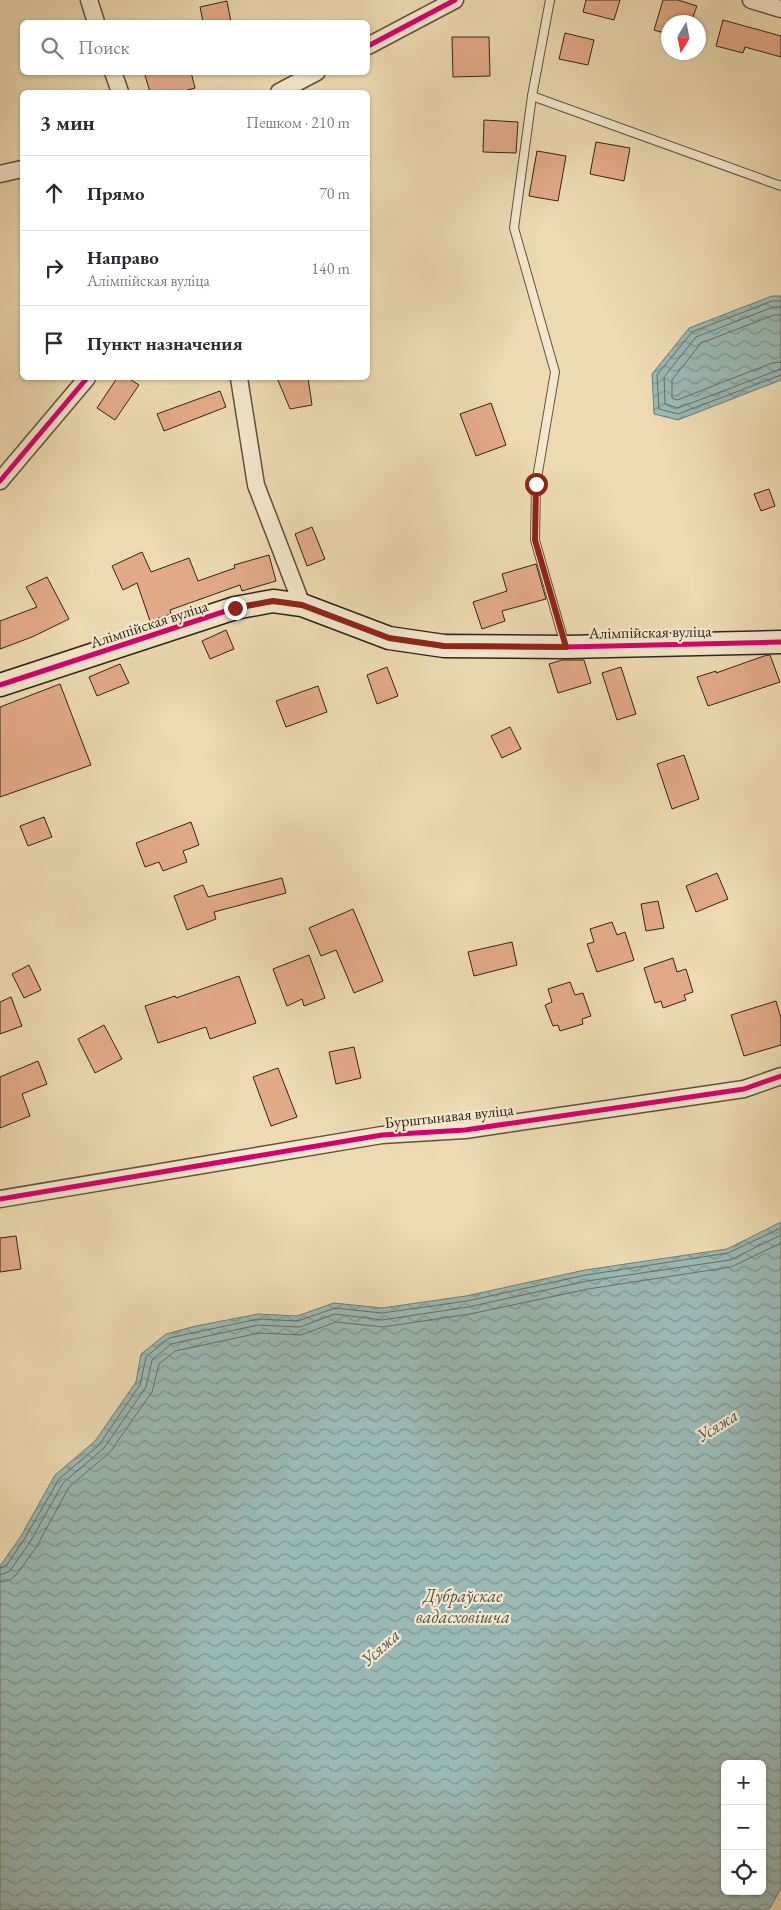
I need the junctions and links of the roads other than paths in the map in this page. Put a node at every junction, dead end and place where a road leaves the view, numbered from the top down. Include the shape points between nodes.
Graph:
1 (89, 0) edge
2 (455, 0) edge
3 (550, 0) edge
4 (751, 0) edge
5 (781, 9) edge
6 (95, 20) edge
7 (370, 45) edge
8 (114, 75) edge
9 (311, 75) edge
10 (119, 90) edge
11 (283, 90) edge
12 (532, 96) junction
13 (20, 169) edge
14 (0, 174) edge
15 (781, 186) edge
16 (85, 380) edge
17 (239, 380) edge
18 (0, 481) edge
19 (302, 605) junction
20 (781, 642) edge
21 (566, 647) junction
22 (0, 686) edge
23 (781, 1076) edge
24 (1, 1198) edge

1 - 6 street
2 - 7 street
3 - 12 lane
4 - 5 street
8 - 10 street
9 - 11 street
12 - 15 lane
12 - 21 lane via 514,228 554,372 536,484 535,540
13 - 14 street
16 - 18 street
17 - 19 street via 256,485
19 - 21 street, Алімпійская вуліца via 389,638 444,646
19 - 22 street, Алімпійская вуліца via 273,601 235,608
20 - 21 street, Алімпійская вуліца
23 - 24 street, Бурштынавая вуліца via 744,1089 465,1130 382,1135

